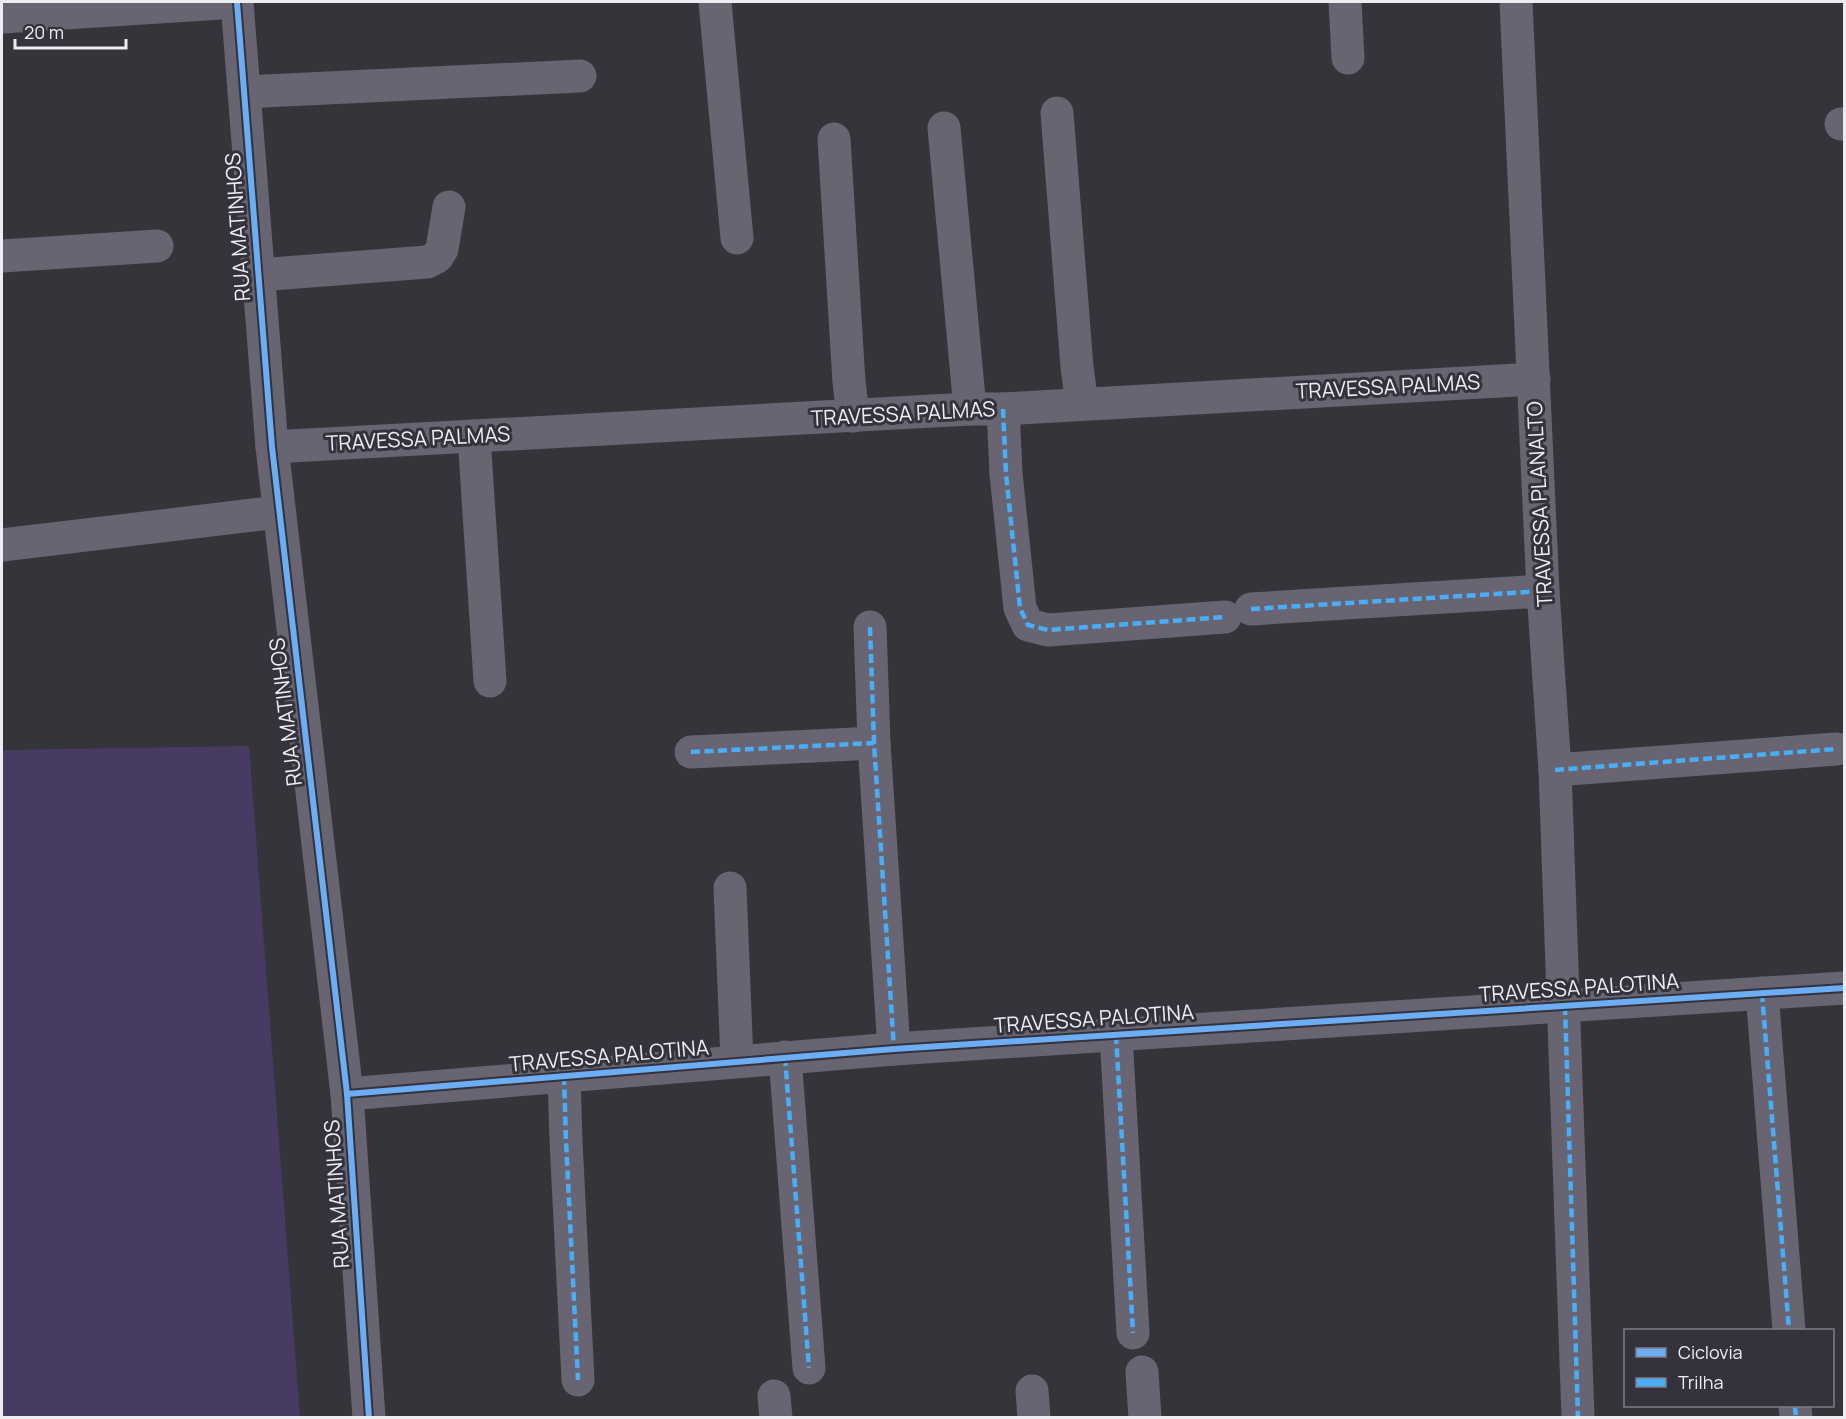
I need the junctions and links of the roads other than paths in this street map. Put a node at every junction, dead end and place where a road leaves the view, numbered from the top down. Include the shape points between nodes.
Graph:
1 (237, 2) edge
2 (715, 2) edge
3 (1345, 2) edge
4 (1516, 2) edge
5 (2, 17) edge
6 (1348, 58) dead end
7 (580, 76) dead end
8 (244, 92) junction
9 (1057, 113) dead end
10 (944, 128) dead end
11 (834, 139) dead end
12 (449, 207) dead end
13 (737, 238) dead end
14 (157, 246) dead end
15 (2, 256) edge
16 (258, 275) junction
17 (1534, 379) junction
18 (1082, 404) junction
19 (970, 409) junction
20 (1003, 409) junction
21 (853, 416) junction
22 (474, 436) junction
23 (272, 447) junction
24 (279, 512) junction
25 (2, 546) edge
26 (1543, 591) junction
27 (870, 627) dead end
28 (490, 681) dead end
29 (874, 743) junction
30 (1836, 749) dead end
31 (691, 752) dead end
32 (1555, 770) junction
33 (730, 888) dead end
34 (1845, 988) edge
35 (1762, 993) junction
36 (1565, 1006) junction
37 (1116, 1035) junction
38 (894, 1048) junction
39 (785, 1057) junction
40 (737, 1061) junction
41 (564, 1076) junction
42 (347, 1094) junction
43 (1789, 1329) edge
44 (1133, 1333) dead end
45 (809, 1368) dead end
46 (1142, 1372) dead end
47 (578, 1380) dead end
48 (369, 1418) edge
49 (1145, 1418) edge
50 (1578, 1418) edge

1 - 5 street
1 - 8 street, RUA MATINHOS
2 - 13 street
3 - 6 street
4 - 17 street, TRAVESSA PLANALTO
7 - 8 street
8 - 16 street, RUA MATINHOS
9 - 18 street
10 - 19 street
11 - 21 street
12 - 16 street via 442,249 427,262
14 - 15 street
16 - 23 street, RUA MATINHOS
17 - 18 street, TRAVESSA PALMAS
17 - 26 street, TRAVESSA PLANALTO
18 - 20 street, TRAVESSA PALMAS
19 - 20 street, TRAVESSA PALMAS
19 - 21 street, TRAVESSA PALMAS
20 - 26 street via 1020,608 1028,625 1048,630
21 - 22 street, TRAVESSA PALMAS
22 - 23 street, TRAVESSA PALMAS
22 - 28 street
23 - 24 street, RUA MATINHOS
24 - 25 street
24 - 42 street, RUA MATINHOS
26 - 32 street, TRAVESSA PLANALTO
27 - 29 street
29 - 31 street
29 - 38 street
30 - 32 street
32 - 36 street, TRAVESSA PLANALTO
33 - 40 street
34 - 35 street, TRAVESSA PALOTINA
35 - 36 street, TRAVESSA PALOTINA
35 - 43 street
36 - 37 street, TRAVESSA PALOTINA
36 - 50 street, TRAVESSA PLANALTO
37 - 38 street, TRAVESSA PALOTINA
37 - 44 street
38 - 39 street, TRAVESSA PALOTINA
39 - 40 street, TRAVESSA PALOTINA
39 - 45 street
40 - 41 street, TRAVESSA PALOTINA
41 - 42 street, TRAVESSA PALOTINA
41 - 47 street
42 - 48 street, RUA MATINHOS
46 - 49 street

